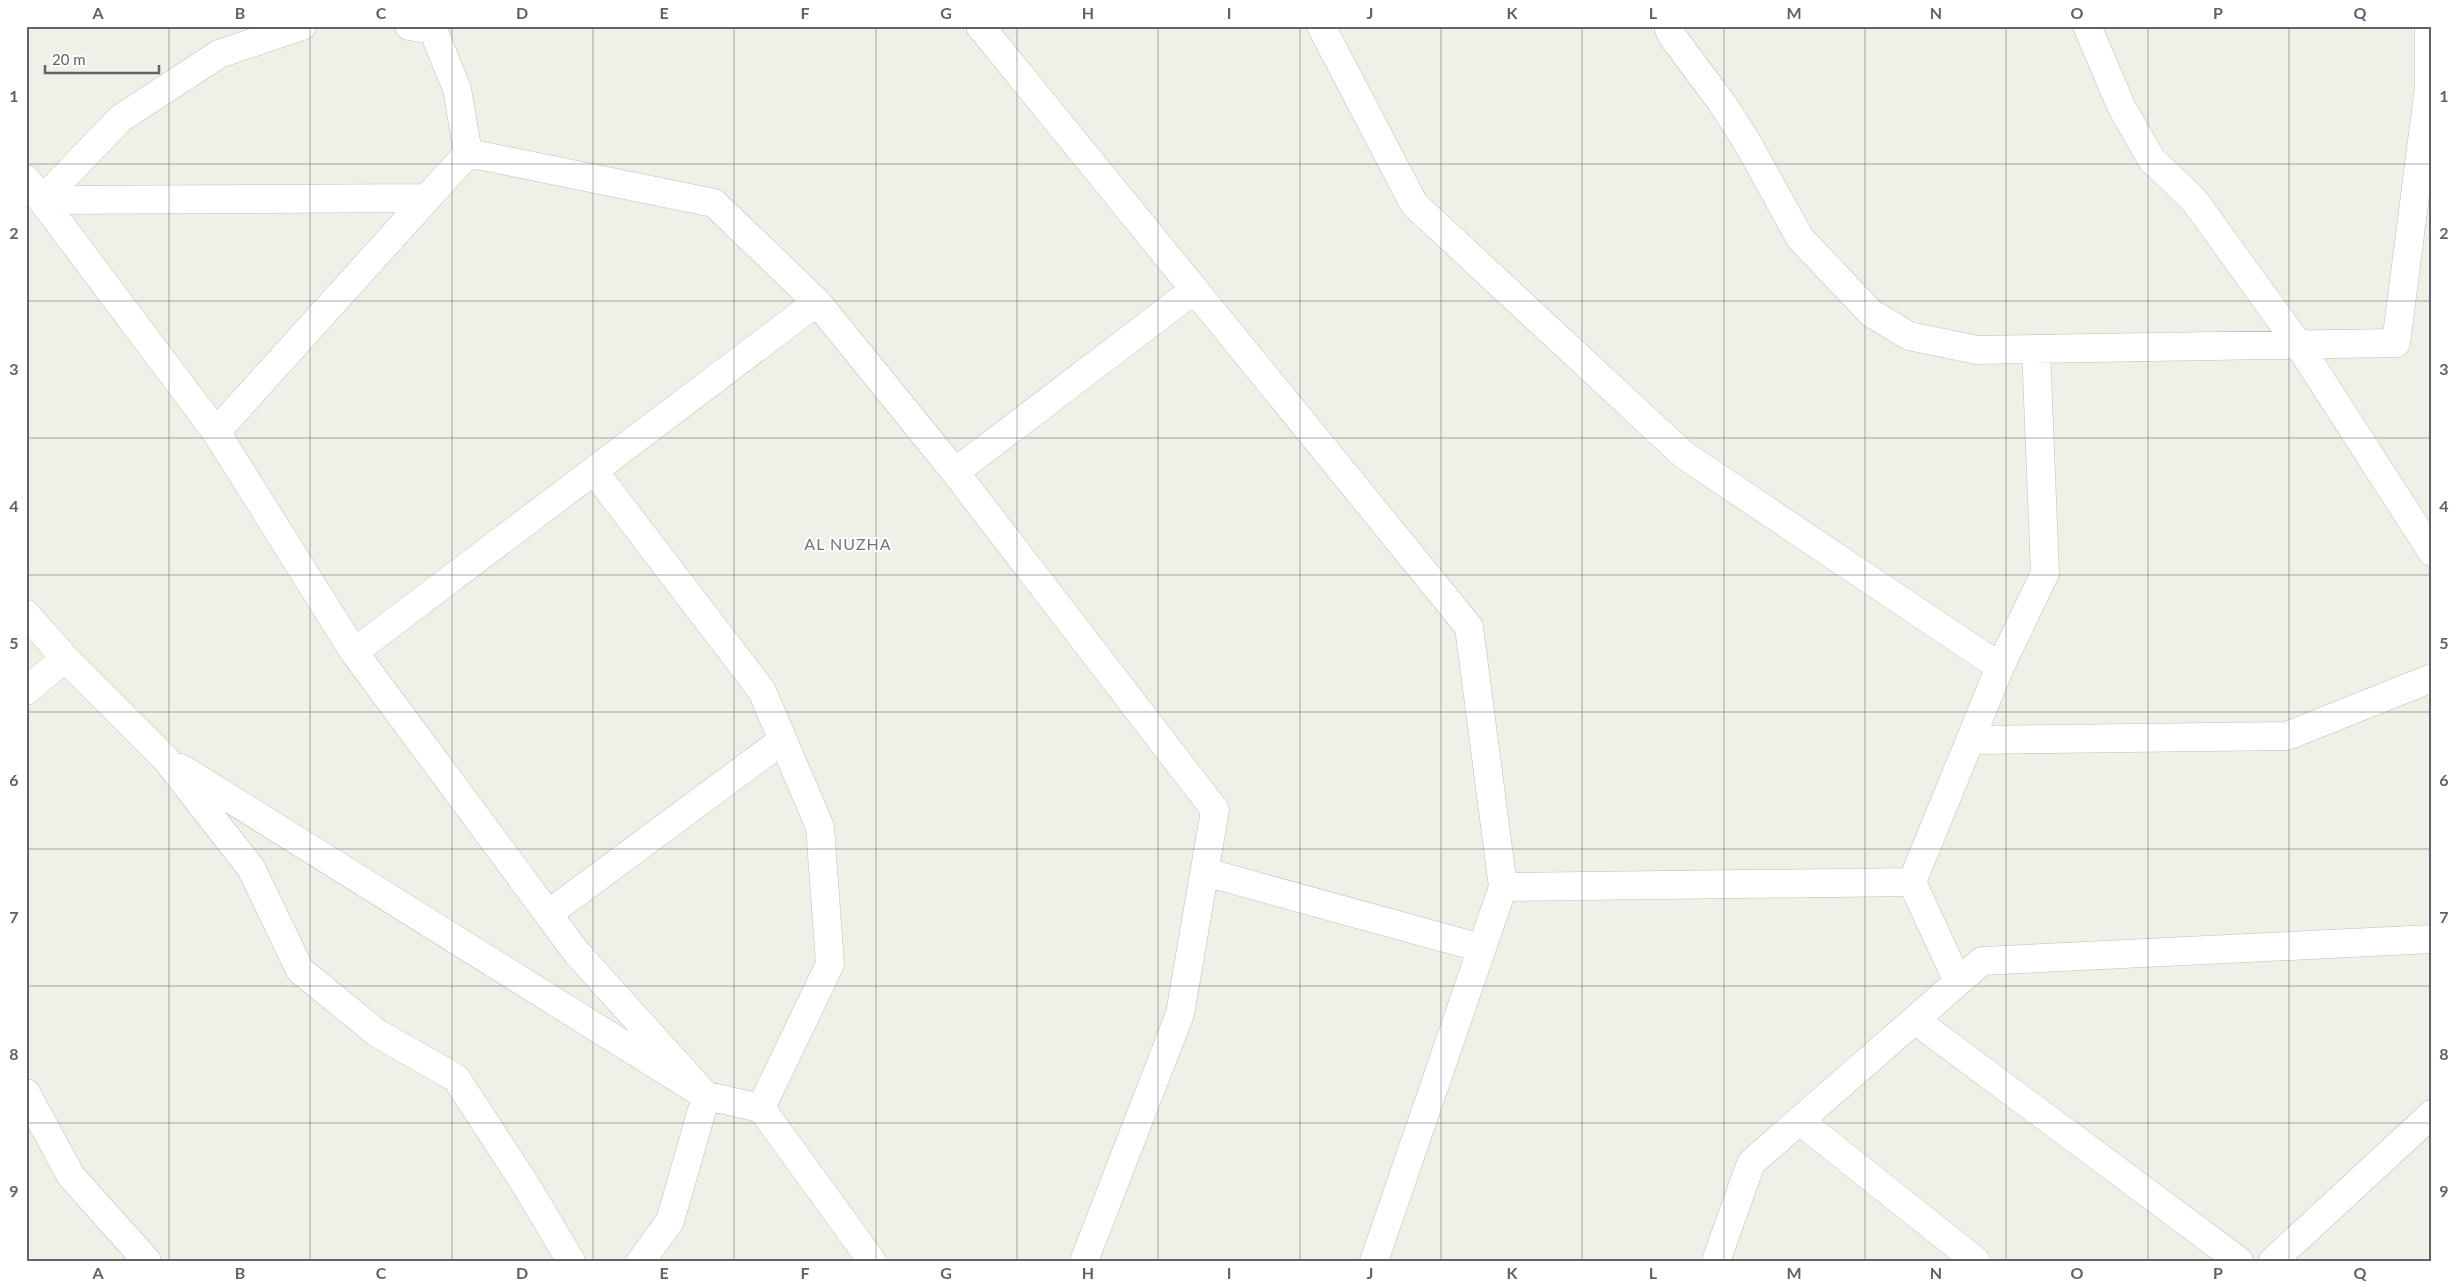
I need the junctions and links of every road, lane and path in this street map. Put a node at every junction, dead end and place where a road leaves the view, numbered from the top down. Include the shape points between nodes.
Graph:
1 (302, 26) edge
2 (409, 26) edge
3 (980, 26) edge
4 (1321, 26) edge
5 (1668, 26) edge
6 (2087, 26) edge
7 (2428, 26) edge
8 (468, 153) junction
9 (34, 189) edge
10 (427, 198) junction
11 (1194, 290) junction
12 (817, 302) junction
13 (2298, 344) junction
14 (2036, 349) junction
15 (216, 432) junction
16 (594, 470) junction
17 (955, 472) junction
18 (2432, 552) edge
19 (26, 614) edge
20 (354, 652) junction
21 (64, 658) junction
22 (2000, 667) junction
23 (2432, 678) edge
24 (26, 691) edge
25 (783, 740) junction
26 (1971, 740) junction
27 (165, 758) junction
28 (1205, 872) junction
29 (1912, 882) junction
30 (1503, 887) junction
31 (548, 914) junction
32 (2432, 939) edge
33 (1481, 948) junction
34 (1958, 982) junction
35 (1914, 1020) junction
36 (26, 1093) edge
37 (706, 1096) junction
38 (761, 1108) junction
39 (2432, 1114) edge
40 (1800, 1120) junction
41 (147, 1261) edge
42 (571, 1261) edge
43 (640, 1261) edge
44 (872, 1261) edge
45 (1084, 1261) edge
46 (1374, 1261) edge
47 (1716, 1261) edge
48 (1976, 1261) edge
49 (2239, 1261) edge
50 (2273, 1261) edge

1 - 9 street via 219,54 121,118
2 - 8 street via 433,30 457,88
3 - 11 street
4 - 22 street via 1414,204 1684,455
5 - 14 street via 1747,142 1800,238 1871,313 1909,336 1977,350
6 - 13 street via 2121,106 2152,160 2194,200
7 - 13 street via 2429,86 2396,342
8 - 10 street
8 - 12 street via 714,203
9 - 10 street
9 - 15 street
10 - 15 street
11 - 17 street
11 - 30 street via 1469,627
12 - 16 street
12 - 17 street
13 - 14 street
13 - 18 street
14 - 22 street via 2045,573
15 - 20 street
16 - 20 street
16 - 25 street via 762,691
17 - 28 street via 1215,810
19 - 21 street
20 - 31 street
21 - 24 street
21 - 27 street
22 - 26 street
23 - 26 street via 2287,736
25 - 31 street
25 - 38 street via 820,827 830,964
26 - 29 street
27 - 37 street
27 - 42 street via 251,868 300,970 377,1033 456,1078
28 - 33 street
28 - 45 street via 1180,1014
29 - 30 street
29 - 34 street
30 - 33 street
31 - 37 street via 577,954
32 - 34 street via 1982,960
33 - 46 street
34 - 35 street
35 - 40 street
35 - 49 street
36 - 41 street via 71,1176
37 - 38 street
37 - 43 street via 670,1221
38 - 44 street
39 - 50 street
40 - 47 street via 1751,1163
40 - 48 street

